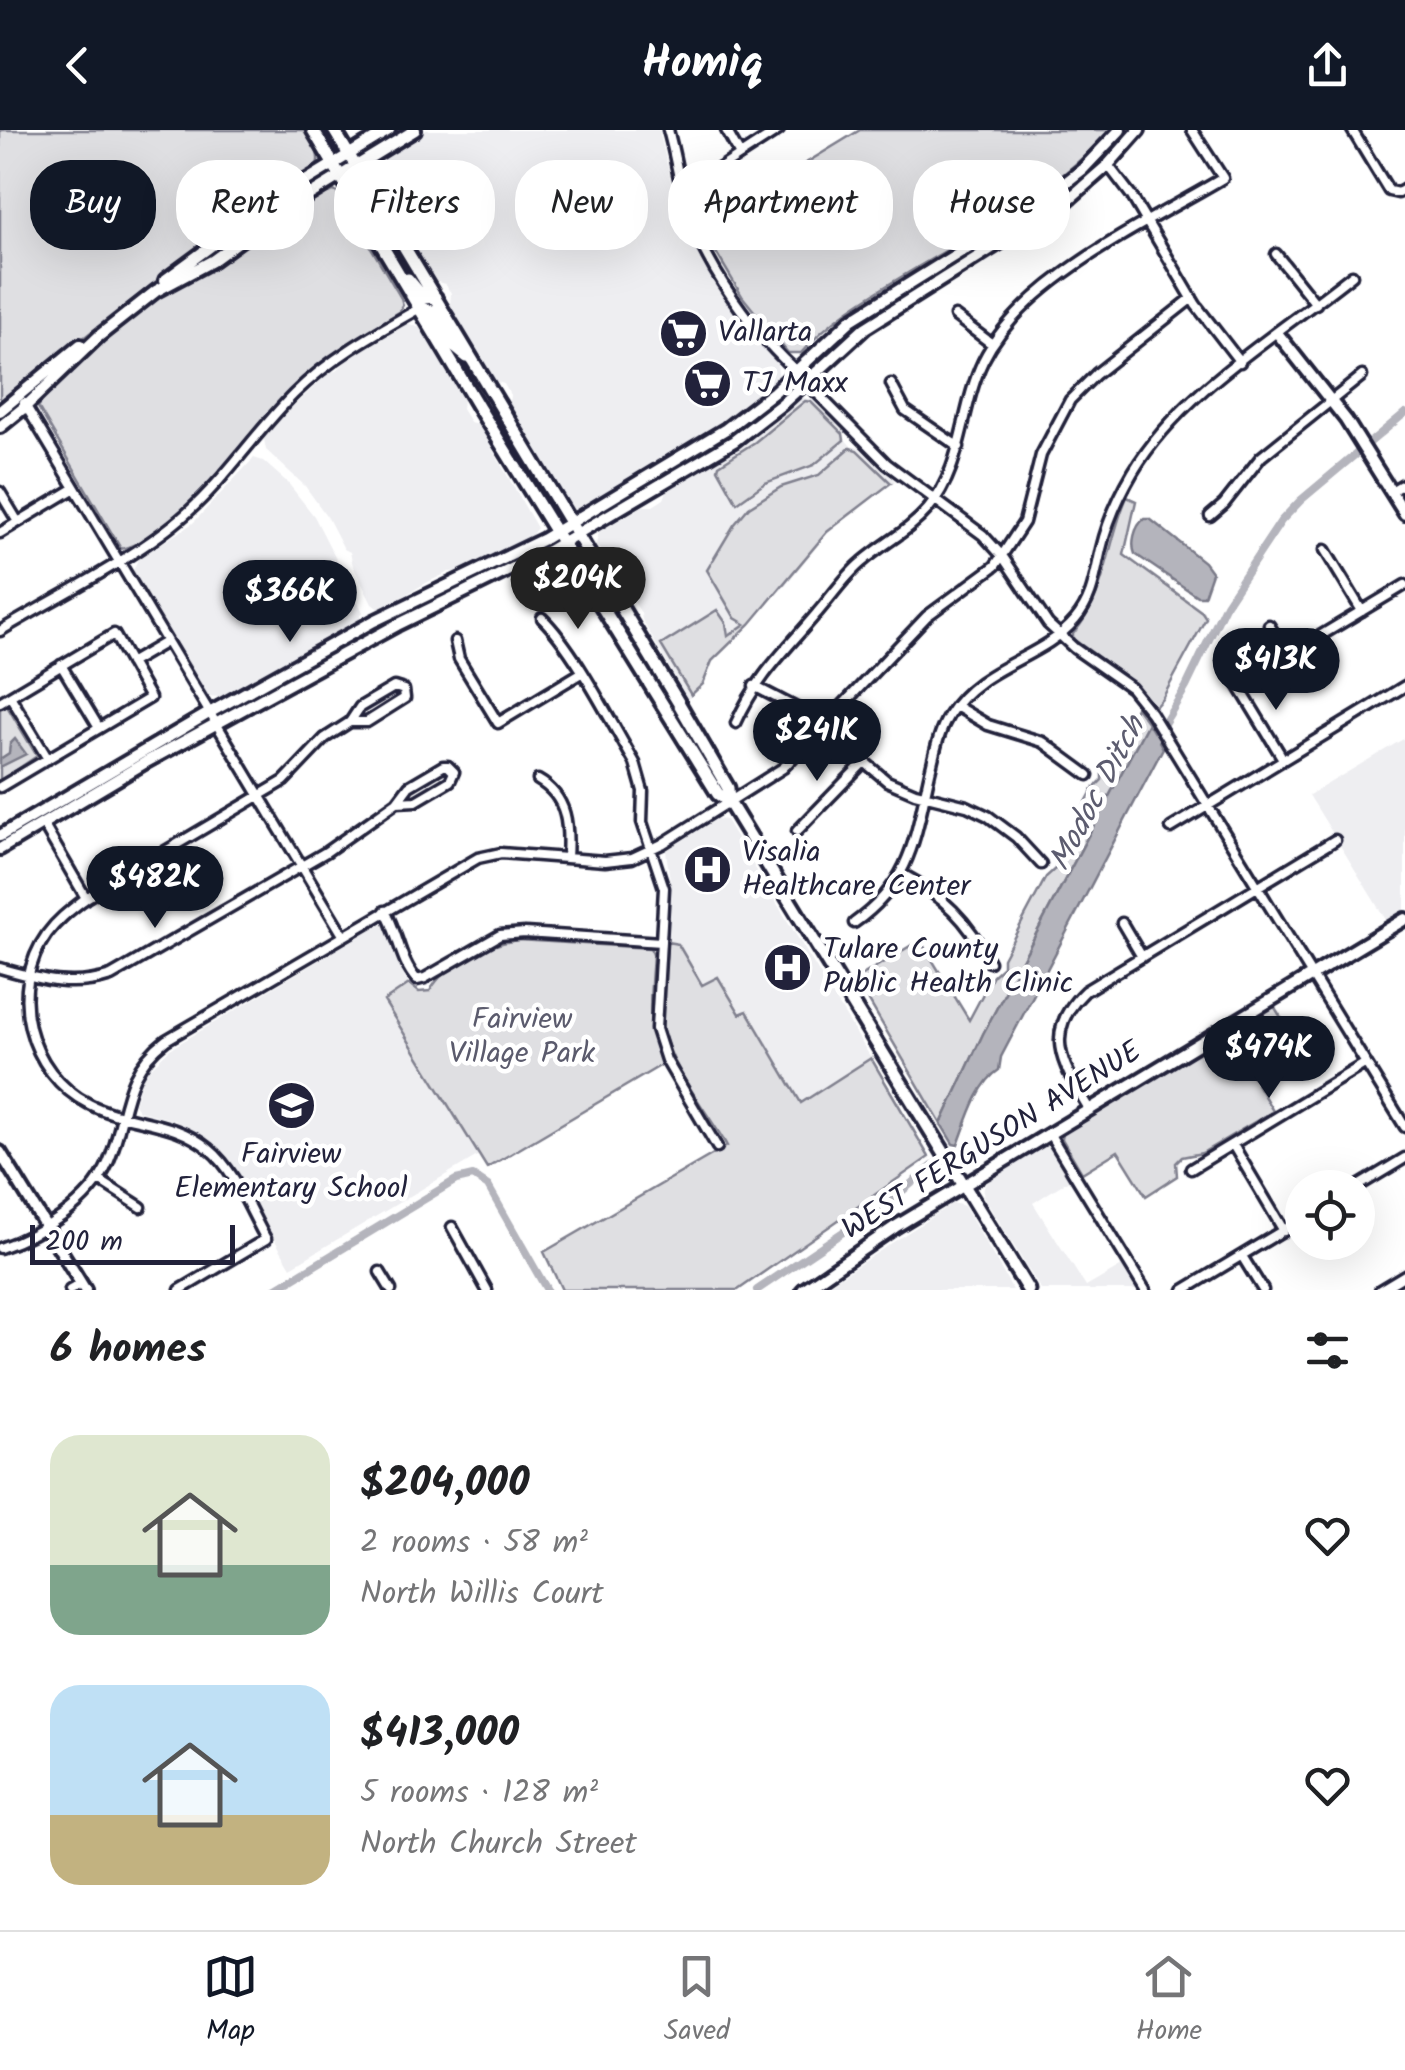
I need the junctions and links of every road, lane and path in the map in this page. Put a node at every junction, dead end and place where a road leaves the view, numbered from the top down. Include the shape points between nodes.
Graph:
1 (313, 130) edge
2 (334, 130) edge
3 (389, 130) edge
4 (668, 130) edge
5 (726, 130) edge
6 (780, 130) edge
7 (1120, 130) edge
8 (1139, 130) edge
9 (1192, 130) edge
10 (1352, 130) edge
11 (413, 131) edge
12 (740, 154) junction
13 (351, 160) edge
14 (353, 160) edge
15 (354, 160) edge
16 (675, 160) edge
17 (731, 160) edge
18 (334, 165) edge
19 (1108, 166) junction
20 (334, 172) edge
21 (334, 172) edge
22 (1405, 189) edge
23 (1146, 224) junction
24 (406, 250) edge
25 (707, 250) edge
26 (386, 252) joint
27 (1276, 254) dead end
28 (1352, 275) dead end
29 (435, 297) junction
30 (1192, 298) junction
31 (882, 299) junction
32 (1316, 304) junction
33 (420, 308) junction
34 (955, 316) dead end
35 (1278, 334) junction
36 (992, 344) junction
37 (1240, 362) junction
38 (474, 363) junction
39 (796, 371) junction
40 (1362, 376) dead end
41 (806, 382) junction
42 (891, 384) dead end
43 (19, 396) junction
44 (1330, 400) junction
45 (26, 406) junction
46 (0, 410) edge
47 (0, 427) edge
48 (728, 445) junction
49 (959, 447) junction
50 (1405, 483) edge
51 (75, 488) junction
52 (1391, 491) junction
53 (0, 492) edge
54 (936, 499) junction
55 (1405, 514) edge
56 (1210, 516) dead end
57 (18, 522) junction
58 (574, 530) junction
59 (0, 532) edge
60 (559, 538) junction
61 (1324, 550) dead end
62 (1003, 558) junction
63 (118, 560) junction
64 (1405, 585) edge
65 (1362, 611) junction
66 (542, 618) dead end
67 (374, 621) junction
68 (1270, 625) dead end
69 (0, 631) edge
70 (1058, 634) junction
71 (455, 641) dead end
72 (166, 642) junction
73 (1288, 656) junction
74 (130, 663) junction
75 (62, 665) junction
76 (320, 668) junction
77 (581, 673) junction
78 (754, 686) junction
79 (1405, 686) edge
80 (10, 696) junction
81 (0, 702) edge
82 (956, 706) junction
83 (209, 713) junction
84 (350, 722) junction
85 (736, 722) dead end
86 (216, 726) junction
87 (823, 727) junction
88 (99, 728) junction
89 (48, 759) junction
90 (1283, 760) junction
91 (863, 763) junction
92 (1088, 775) dead end
93 (538, 780) dead end
94 (0, 787) edge
95 (924, 795) junction
96 (259, 796) junction
97 (397, 802) junction
98 (729, 802) junction
99 (1207, 806) junction
100 (42, 824) junction
101 (1171, 828) dead end
102 (797, 832) dead end
103 (0, 836) edge
104 (1335, 840) dead end
105 (0, 849) edge
106 (652, 850) junction
107 (567, 858) junction
108 (1041, 864) dead end
109 (302, 866) junction
110 (902, 874) junction
111 (1256, 886) junction
112 (86, 898) junction
113 (384, 911) junction
114 (1405, 919) edge
115 (854, 923) dead end
116 (1122, 923) dead end
117 (344, 935) junction
118 (661, 942) junction
119 (1142, 957) junction
120 (989, 962) dead end
121 (0, 968) edge
122 (1312, 975) junction
123 (30, 976) junction
124 (1366, 1064) junction
125 (1089, 1109) junction
126 (122, 1115) junction
127 (1405, 1128) edge
128 (1049, 1134) junction
129 (1233, 1145) junction
130 (717, 1148) dead end
131 (0, 1152) edge
132 (1405, 1158) edge
133 (1191, 1169) dead end
134 (1375, 1176) edge
135 (99, 1180) junction
136 (964, 1188) junction
137 (141, 1208) dead end
138 (45, 1225) junction
139 (452, 1227) dead end
140 (1284, 1230) joint
141 (0, 1248) edge
142 (1242, 1256) junction
143 (380, 1272) dead end
144 (1405, 1274) edge
145 (79, 1288) edge
146 (180, 1290) edge
147 (391, 1290) edge
148 (487, 1290) edge
149 (803, 1290) edge
150 (1028, 1290) edge
151 (1145, 1290) edge
152 (1184, 1290) edge
153 (1262, 1290) edge
154 (1381, 1290) edge

1 - 18 main road
2 - 13 main road
3 - 14 main road
4 - 16 street
5 - 12 street
6 - 12 street
7 - 31 main road via 1042,202
8 - 19 main road
9 - 23 street via 1222,178
10 - 22 street via 1393,194
11 - 15 main road
12 - 17 street
19 - 23 street
19 - 41 main road via 1056,210 865,328
20 - 43 main road via 235,227
21 - 45 main road via 212,262 156,291
23 - 30 street
23 - 36 street via 1052,282
24 - 29 main road
25 - 39 street via 759,333
26 - 29 main road via 424,298
26 - 33 main road
27 - 32 street
28 - 32 street
29 - 38 main road
30 - 37 street
30 - 62 street via 1070,400 1045,446 1024,522
31 - 39 main road
31 - 41 main road via 805,372
32 - 35 street
33 - 38 main road via 432,311
33 - 60 main road
33 - 63 street via 315,374 207,495
34 - 36 street
35 - 37 street
35 - 44 main road
36 - 49 street via 972,386
37 - 70 street via 1148,448 1112,516 1089,599
38 - 58 main road
39 - 48 main road via 798,380
39 - 58 main road via 756,408
40 - 44 street
41 - 48 main road
41 - 54 street via 887,464
42 - 49 street via 905,410
43 - 45 street
43 - 46 main road
44 - 52 main road
44 - 56 street via 1262,457
45 - 47 main road
45 - 51 street
48 - 58 main road
49 - 54 street
50 - 52 street
51 - 57 street
51 - 63 street
52 - 55 main road
53 - 57 street
54 - 62 street
54 - 78 street via 852,572
57 - 59 street
58 - 60 main road
58 - 98 main road via 686,714 728,788
60 - 67 main road
60 - 76 main road
60 - 98 main road
61 - 65 street
62 - 70 street
62 - 87 street via 927,616
63 - 69 street
63 - 72 street
64 - 65 street
65 - 73 street
66 - 77 street
67 - 76 main road via 370,632
67 - 83 main road
68 - 73 street
70 - 82 street via 983,679
70 - 99 street via 1131,688
71 - 77 street via 498,723
72 - 74 street
72 - 83 street
73 - 90 street via 1238,685
74 - 75 street via 114,634
74 - 88 street via 150,698
75 - 80 street
75 - 88 street
76 - 86 main road
77 - 106 street via 635,762
78 - 85 street
78 - 87 street
79 - 90 street
80 - 81 street
80 - 89 street
82 - 92 street via 988,726 1043,742
82 - 95 street via 937,742
83 - 86 street
83 - 103 main road
84 - 84 street via 368,722 402,701 404,690 394,687 360,707
84 - 96 street
86 - 96 street
86 - 100 main road
87 - 91 street
87 - 98 street via 783,768
88 - 89 street
89 - 94 street
90 - 99 street
91 - 95 street via 886,782
91 - 102 street
93 - 107 street via 552,788 564,809
95 - 108 street via 988,816
95 - 110 street
96 - 109 street
96 - 112 street
97 - 97 street via 416,801 454,772 442,766
97 - 109 street
98 - 106 street
98 - 136 main road
99 - 101 street
99 - 111 street
100 - 105 main road
100 - 112 street
104 - 111 street
106 - 107 street via 619,860
106 - 118 street via 664,888
107 - 113 street via 478,858
109 - 117 street
109 - 123 street via 112,976 76,984
110 - 115 street via 882,902
110 - 120 street via 962,918
111 - 119 street
111 - 122 street
112 - 123 street via 46,935
113 - 117 street
113 - 118 street via 412,976 421,980 512,934
114 - 122 main road, WEST FERGUSON AVENUE
116 - 119 street
117 - 126 street via 152,1050 134,1077
118 - 130 street via 659,1042
119 - 125 street via 1085,991 1062,1022 1060,1053
121 - 123 street
122 - 124 street
122 - 125 main road, WEST FERGUSON AVENUE
123 - 126 street via 25,1004 46,1068 81,1100
124 - 127 street
124 - 129 street
125 - 128 main road, WEST FERGUSON AVENUE
126 - 135 street
126 - 146 street via 167,1126 210,1149 266,1239
128 - 136 main road, WEST FERGUSON AVENUE
128 - 151 street
129 - 133 street
129 - 140 street
131 - 138 main road
132 - 134 street
135 - 137 street
135 - 138 street via 76,1206
136 - 149 main road, WEST FERGUSON AVENUE
136 - 150 main road
138 - 141 street
138 - 145 main road
139 - 148 street
140 - 142 street
142 - 152 street
142 - 153 street
143 - 147 street
144 - 154 street

